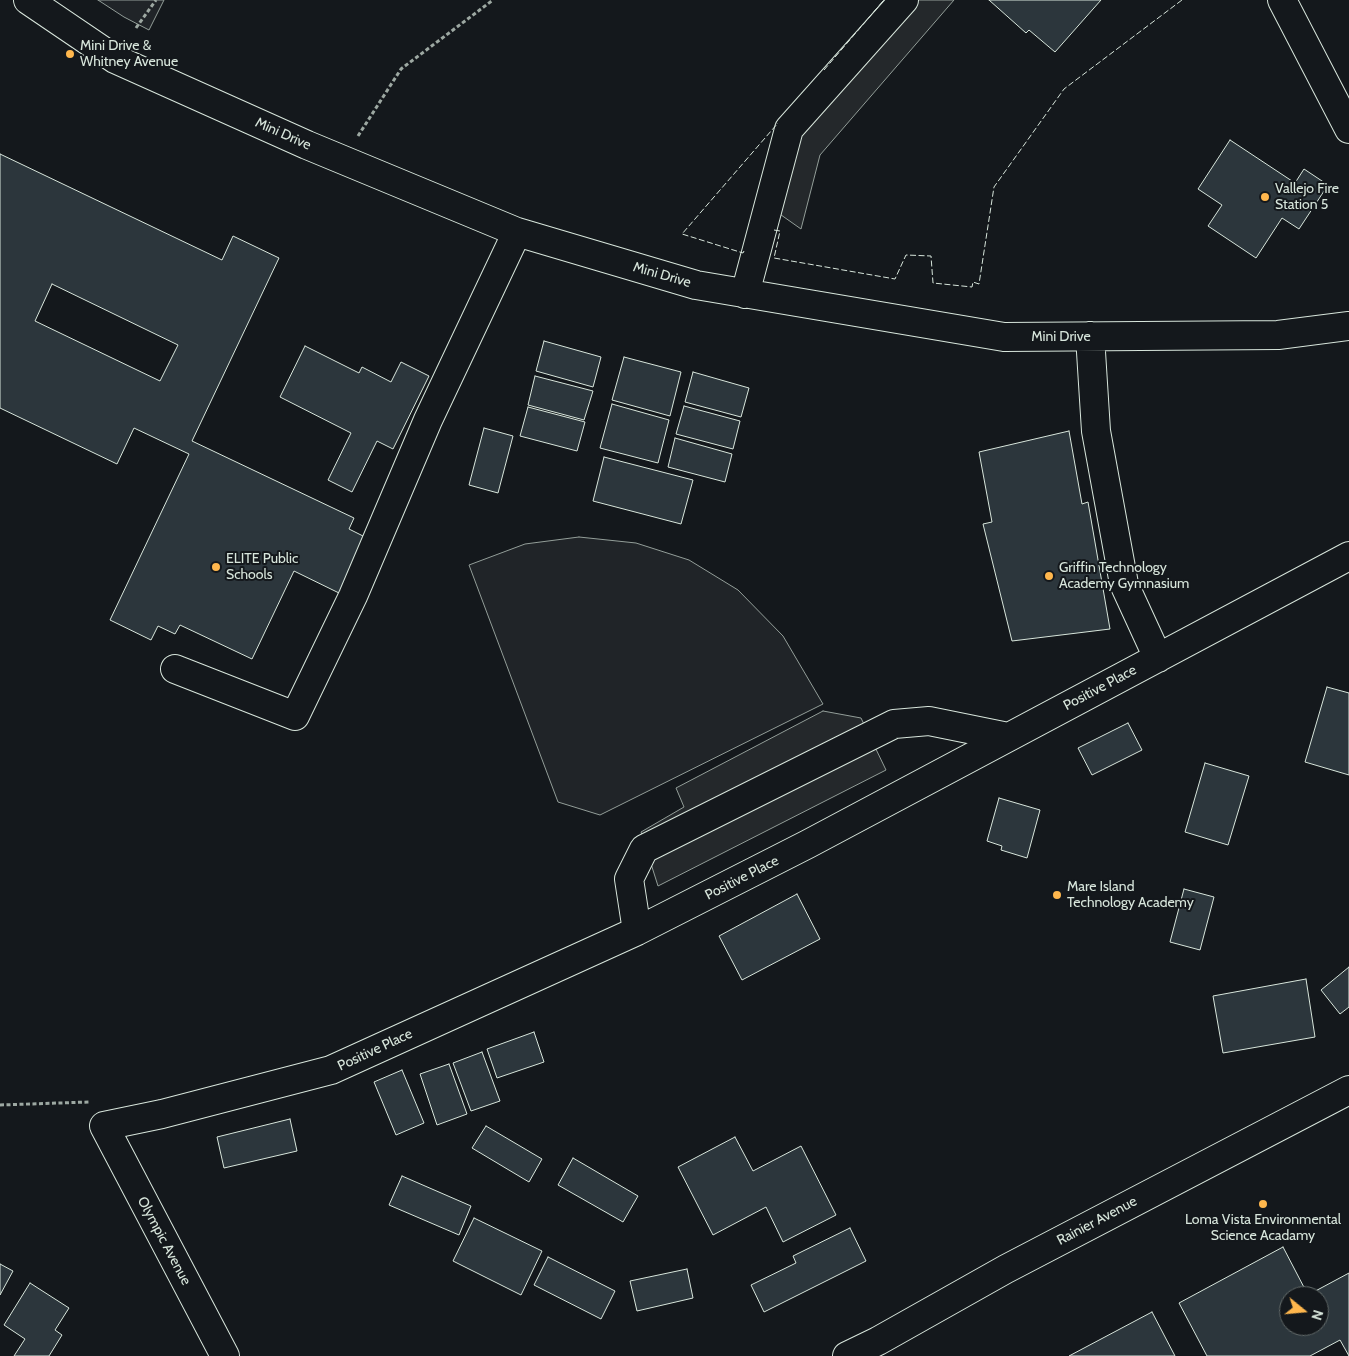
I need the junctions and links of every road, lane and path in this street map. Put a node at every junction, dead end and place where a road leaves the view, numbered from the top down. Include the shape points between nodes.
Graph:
1 (28, 0) edge
2 (156, 0) edge
3 (492, 0) edge
4 (904, 0) edge
5 (1282, 0) edge
6 (136, 28) dead end
7 (1347, 121) edge
8 (358, 137) dead end
9 (516, 232) junction
10 (745, 294) junction
11 (1349, 326) edge
12 (1090, 336) junction
13 (1349, 556) edge
14 (1158, 658) junction
15 (175, 669) dead end
16 (1008, 736) junction
17 (637, 931) junction
18 (1349, 1090) edge
19 (0, 1105) edge
20 (104, 1126) junction
21 (224, 1356) edge
22 (847, 1356) edge

1 - 9 street, Mini Drive via 115,59 308,145
2 - 6 path
3 - 8 path via 401,69
4 - 10 street via 789,129
5 - 7 street
9 - 10 street, Mini Drive via 696,286
9 - 15 street via 428,420 353,596 295,716
10 - 12 street, Mini Drive via 1004,337
11 - 12 street, Mini Drive via 1278,336
12 - 14 street via 1096,431 1124,584
13 - 14 street, Positive Place
14 - 16 street, Positive Place
16 - 17 street, Positive Place via 808,844
16 - 17 street via 929,721 894,724 644,849 629,879
17 - 20 street, Positive Place via 332,1070
18 - 22 street, Rainier Avenue
19 - 20 path via 89,1102
20 - 21 street, Olympic Avenue

